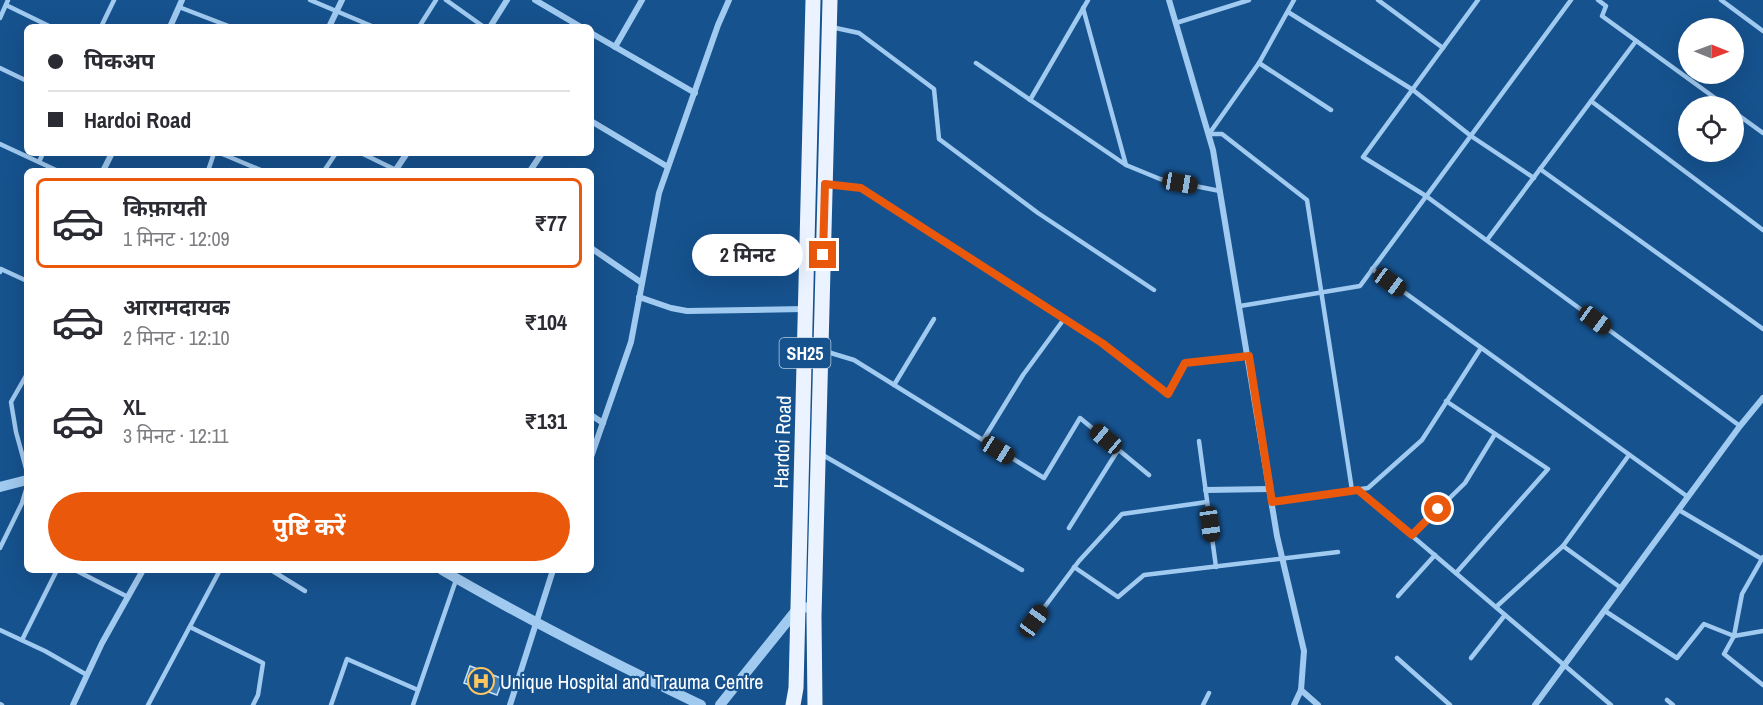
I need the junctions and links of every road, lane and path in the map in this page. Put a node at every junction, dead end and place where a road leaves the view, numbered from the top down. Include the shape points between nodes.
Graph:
1 (114, 0) edge
2 (182, 0) edge
3 (310, 0) edge
4 (342, 0) edge
5 (436, 0) edge
6 (446, 0) edge
7 (507, 0) edge
8 (535, 0) edge
9 (642, 0) edge
10 (729, 0) edge
11 (813, 0) edge
12 (830, 0) edge
13 (1088, 0) edge
14 (1169, 0) edge
15 (1249, 0) edge
16 (1294, 0) edge
17 (1378, 0) edge
18 (1571, 0) edge
19 (1598, 0) edge
20 (1721, 0) edge
21 (1476, 1) edge
22 (7, 2) edge
23 (179, 7) junction
24 (1083, 8) junction
25 (337, 11) junction
26 (1288, 12) junction
27 (0, 18) edge
28 (1176, 23) junction
29 (46, 24) edge
30 (102, 24) edge
31 (171, 24) edge
32 (223, 24) edge
33 (330, 24) edge
34 (367, 24) edge
35 (421, 24) edge
36 (480, 24) edge
37 (491, 24) edge
38 (576, 24) edge
39 (829, 27) junction
40 (1763, 31) edge
41 (594, 35) edge
42 (1636, 41) junction
43 (615, 47) junction
44 (1443, 48) junction
45 (976, 63) dead end
46 (1259, 63) junction
47 (0, 68) edge
48 (24, 80) edge
49 (1413, 90) junction
50 (695, 93) junction
51 (1712, 96) edge
52 (1030, 100) junction
53 (1591, 101) junction
54 (1331, 110) dead end
55 (1744, 119) edge
56 (594, 123) edge
57 (1763, 133) edge
58 (1209, 134) junction
59 (1471, 136) junction
60 (0, 144) edge
61 (24, 155) edge
62 (26, 156) edge
63 (42, 156) edge
64 (227, 156) edge
65 (367, 156) edge
66 (39, 162) junction
67 (1126, 165) junction
68 (668, 167) junction
69 (52, 168) edge
70 (256, 168) edge
71 (391, 168) edge
72 (1540, 169) junction
73 (1534, 178) junction
74 (825, 184) junction
75 (1220, 191) junction
76 (1426, 196) junction
77 (1763, 230) edge
78 (1487, 240) junction
79 (594, 250) edge
80 (1372, 269) junction
81 (0, 272) edge
82 (24, 280) edge
83 (642, 283) junction
84 (1154, 290) dead end
85 (1321, 292) junction
86 (639, 297) junction
87 (1240, 306) junction
88 (806, 309) junction
89 (1064, 319) junction
90 (934, 320) dead end
91 (1763, 329) edge
92 (1481, 348) junction
93 (813, 349) junction
94 (1249, 356) junction
95 (24, 379) edge
96 (894, 385) junction
97 (1763, 398) edge
98 (1446, 401) junction
99 (594, 418) edge
100 (603, 423) junction
101 (1740, 426) junction
102 (1495, 434) junction
103 (982, 440) junction
104 (1199, 441) dead end
105 (594, 448) edge
106 (1118, 450) junction
107 (818, 452) junction
108 (1629, 455) junction
109 (24, 461) edge
110 (1149, 475) dead end
111 (24, 481) edge
112 (0, 487) edge
113 (1269, 489) junction
114 (1206, 490) junction
115 (1352, 490) junction
116 (1358, 490) junction
117 (24, 496) edge
118 (1688, 497) junction
119 (1207, 502) junction
120 (1272, 502) junction
121 (1679, 510) junction
122 (1069, 528) dead end
123 (1412, 535) junction
124 (1563, 546) junction
125 (0, 548) edge
126 (1338, 552) dead end
127 (1436, 555) junction
128 (1762, 558) edge
129 (1282, 560) junction
130 (1074, 567) junction
131 (1216, 567) junction
132 (1022, 570) dead end
133 (56, 573) edge
134 (81, 573) edge
135 (141, 573) edge
136 (218, 573) edge
137 (276, 573) edge
138 (447, 573) edge
139 (553, 573) edge
140 (1456, 573) junction
141 (457, 579) junction
142 (1621, 588) junction
143 (305, 591) dead end
144 (1398, 596) dead end
145 (128, 597) junction
146 (1496, 607) junction
147 (798, 608) junction
148 (815, 608) junction
149 (1605, 610) junction
150 (1505, 615) junction
151 (1034, 621) dead end
152 (536, 622) junction
153 (190, 627) junction
154 (0, 630) edge
155 (1763, 631) edge
156 (1734, 636) junction
157 (22, 640) junction
158 (1397, 658) dead end
159 (1472, 658) dead end
160 (1564, 665) junction
161 (87, 675) junction
162 (1763, 685) edge
163 (418, 690) junction
164 (1301, 690) junction
165 (1209, 693) dead end
166 (1667, 700) dead end
167 (73, 705) edge
168 (148, 705) edge
169 (253, 705) edge
170 (331, 705) edge
171 (413, 705) edge
172 (510, 705) edge
173 (701, 705) edge
174 (720, 705) edge
175 (793, 705) edge
176 (815, 705) edge
177 (1203, 705) edge
178 (1294, 705) edge
179 (1318, 705) edge
180 (1450, 705) edge
181 (1535, 705) edge
182 (1611, 705) edge
183 (1673, 705) edge

1 - 30 lane
2 - 23 street
3 - 25 lane
4 - 25 street
5 - 35 lane
6 - 36 lane
7 - 37 street
8 - 38 street
9 - 43 street
10 - 50 street
11 - 88 main road, Hardoi Road / SH25
12 - 39 main road, Hardoi Road / SH25
13 - 24 lane
14 - 28 street
15 - 28 lane
16 - 26 lane
17 - 44 lane
18 - 59 lane
19 - 42 lane via 1606,6 1602,16
20 - 40 lane
21 - 44 lane
22 - 27 lane
22 - 29 lane
23 - 31 street
23 - 32 lane
24 - 52 lane
24 - 67 lane
25 - 33 street
25 - 34 lane
26 - 46 lane
26 - 49 lane
28 - 58 street
39 - 74 main road, Hardoi Road / SH25
39 - 84 lane via 859,33 934,89 939,140 1038,213
41 - 43 street
42 - 51 lane
42 - 53 lane
43 - 50 street
44 - 49 lane
45 - 52 lane
46 - 54 lane
46 - 58 lane
47 - 48 lane
49 - 59 lane
49 - 76 lane via 1363,158
50 - 68 street
52 - 67 lane
53 - 72 lane
53 - 77 lane
55 - 57 lane
56 - 68 street
58 - 75 street
58 - 85 lane via 1222,134 1307,200
59 - 73 lane
59 - 76 lane
60 - 61 lane
62 - 66 lane
63 - 66 lane
64 - 70 lane
65 - 71 lane
66 - 69 lane
67 - 75 lane via 1160,180
68 - 83 street via 659,193
72 - 73 lane
72 - 91 lane
73 - 78 lane
74 - 89 lane via 861,188
74 - 93 main road, Hardoi Road / SH25
75 - 87 street
76 - 78 lane
76 - 80 lane
78 - 101 lane
79 - 83 street
80 - 85 lane via 1360,286
80 - 92 lane
81 - 82 lane via 1,269
83 - 86 street
85 - 87 lane
85 - 115 lane
86 - 88 street via 687,311
86 - 100 street via 631,342
87 - 94 street
88 - 93 main road, Hardoi Road / SH25
89 - 94 lane via 1168,394 1185,363
89 - 103 lane
90 - 96 lane
92 - 98 lane
92 - 108 lane
93 - 96 lane via 854,360
93 - 107 main road, Hardoi Road / SH25
93 - 147 main road, Hardoi Road / SH25
94 - 113 street
95 - 109 lane via 11,402
96 - 103 lane
97 - 101 street
98 - 102 lane
98 - 116 lane via 1422,440 1368,488
99 - 100 street
100 - 105 street
101 - 118 street
102 - 123 lane via 1465,483
102 - 140 lane via 1548,468
103 - 106 lane via 1044,478 1080,418
104 - 114 lane
106 - 110 lane
106 - 122 lane
107 - 132 lane
107 - 148 main road, Hardoi Road / SH25
108 - 118 lane
108 - 124 lane
111 - 112 street
113 - 114 street
113 - 120 street
114 - 119 lane
115 - 116 lane
115 - 120 lane
116 - 123 lane
117 - 125 lane
118 - 121 street
119 - 130 lane via 1122,513
119 - 131 lane
120 - 129 street
121 - 128 lane
121 - 142 street
123 - 127 lane
124 - 142 lane
124 - 146 lane
126 - 129 lane
127 - 140 lane
127 - 144 lane
128 - 156 lane via 1742,594
129 - 131 lane
129 - 164 street via 1304,651
130 - 131 lane via 1118,597 1144,575
130 - 151 lane
133 - 157 lane
134 - 145 lane
135 - 145 street
136 - 153 lane
137 - 143 lane
138 - 141 street
139 - 152 street
140 - 146 lane
141 - 152 street
141 - 163 lane
142 - 149 street
145 - 161 street
146 - 150 lane
147 - 148 street
147 - 174 street
147 - 175 main road, Hardoi Road / SH25
148 - 176 main road, Hardoi Road / SH25
149 - 156 lane via 1677,658 1704,624
149 - 160 street
150 - 159 lane
150 - 160 lane
152 - 172 street
152 - 173 street
153 - 168 lane
153 - 169 lane via 263,663
154 - 157 lane
155 - 156 lane
156 - 162 lane via 1724,654
157 - 161 lane
158 - 180 lane
160 - 181 street
160 - 182 lane
161 - 167 street
163 - 170 lane via 347,658
163 - 171 lane
164 - 178 street
164 - 179 street
165 - 177 lane
166 - 183 lane

